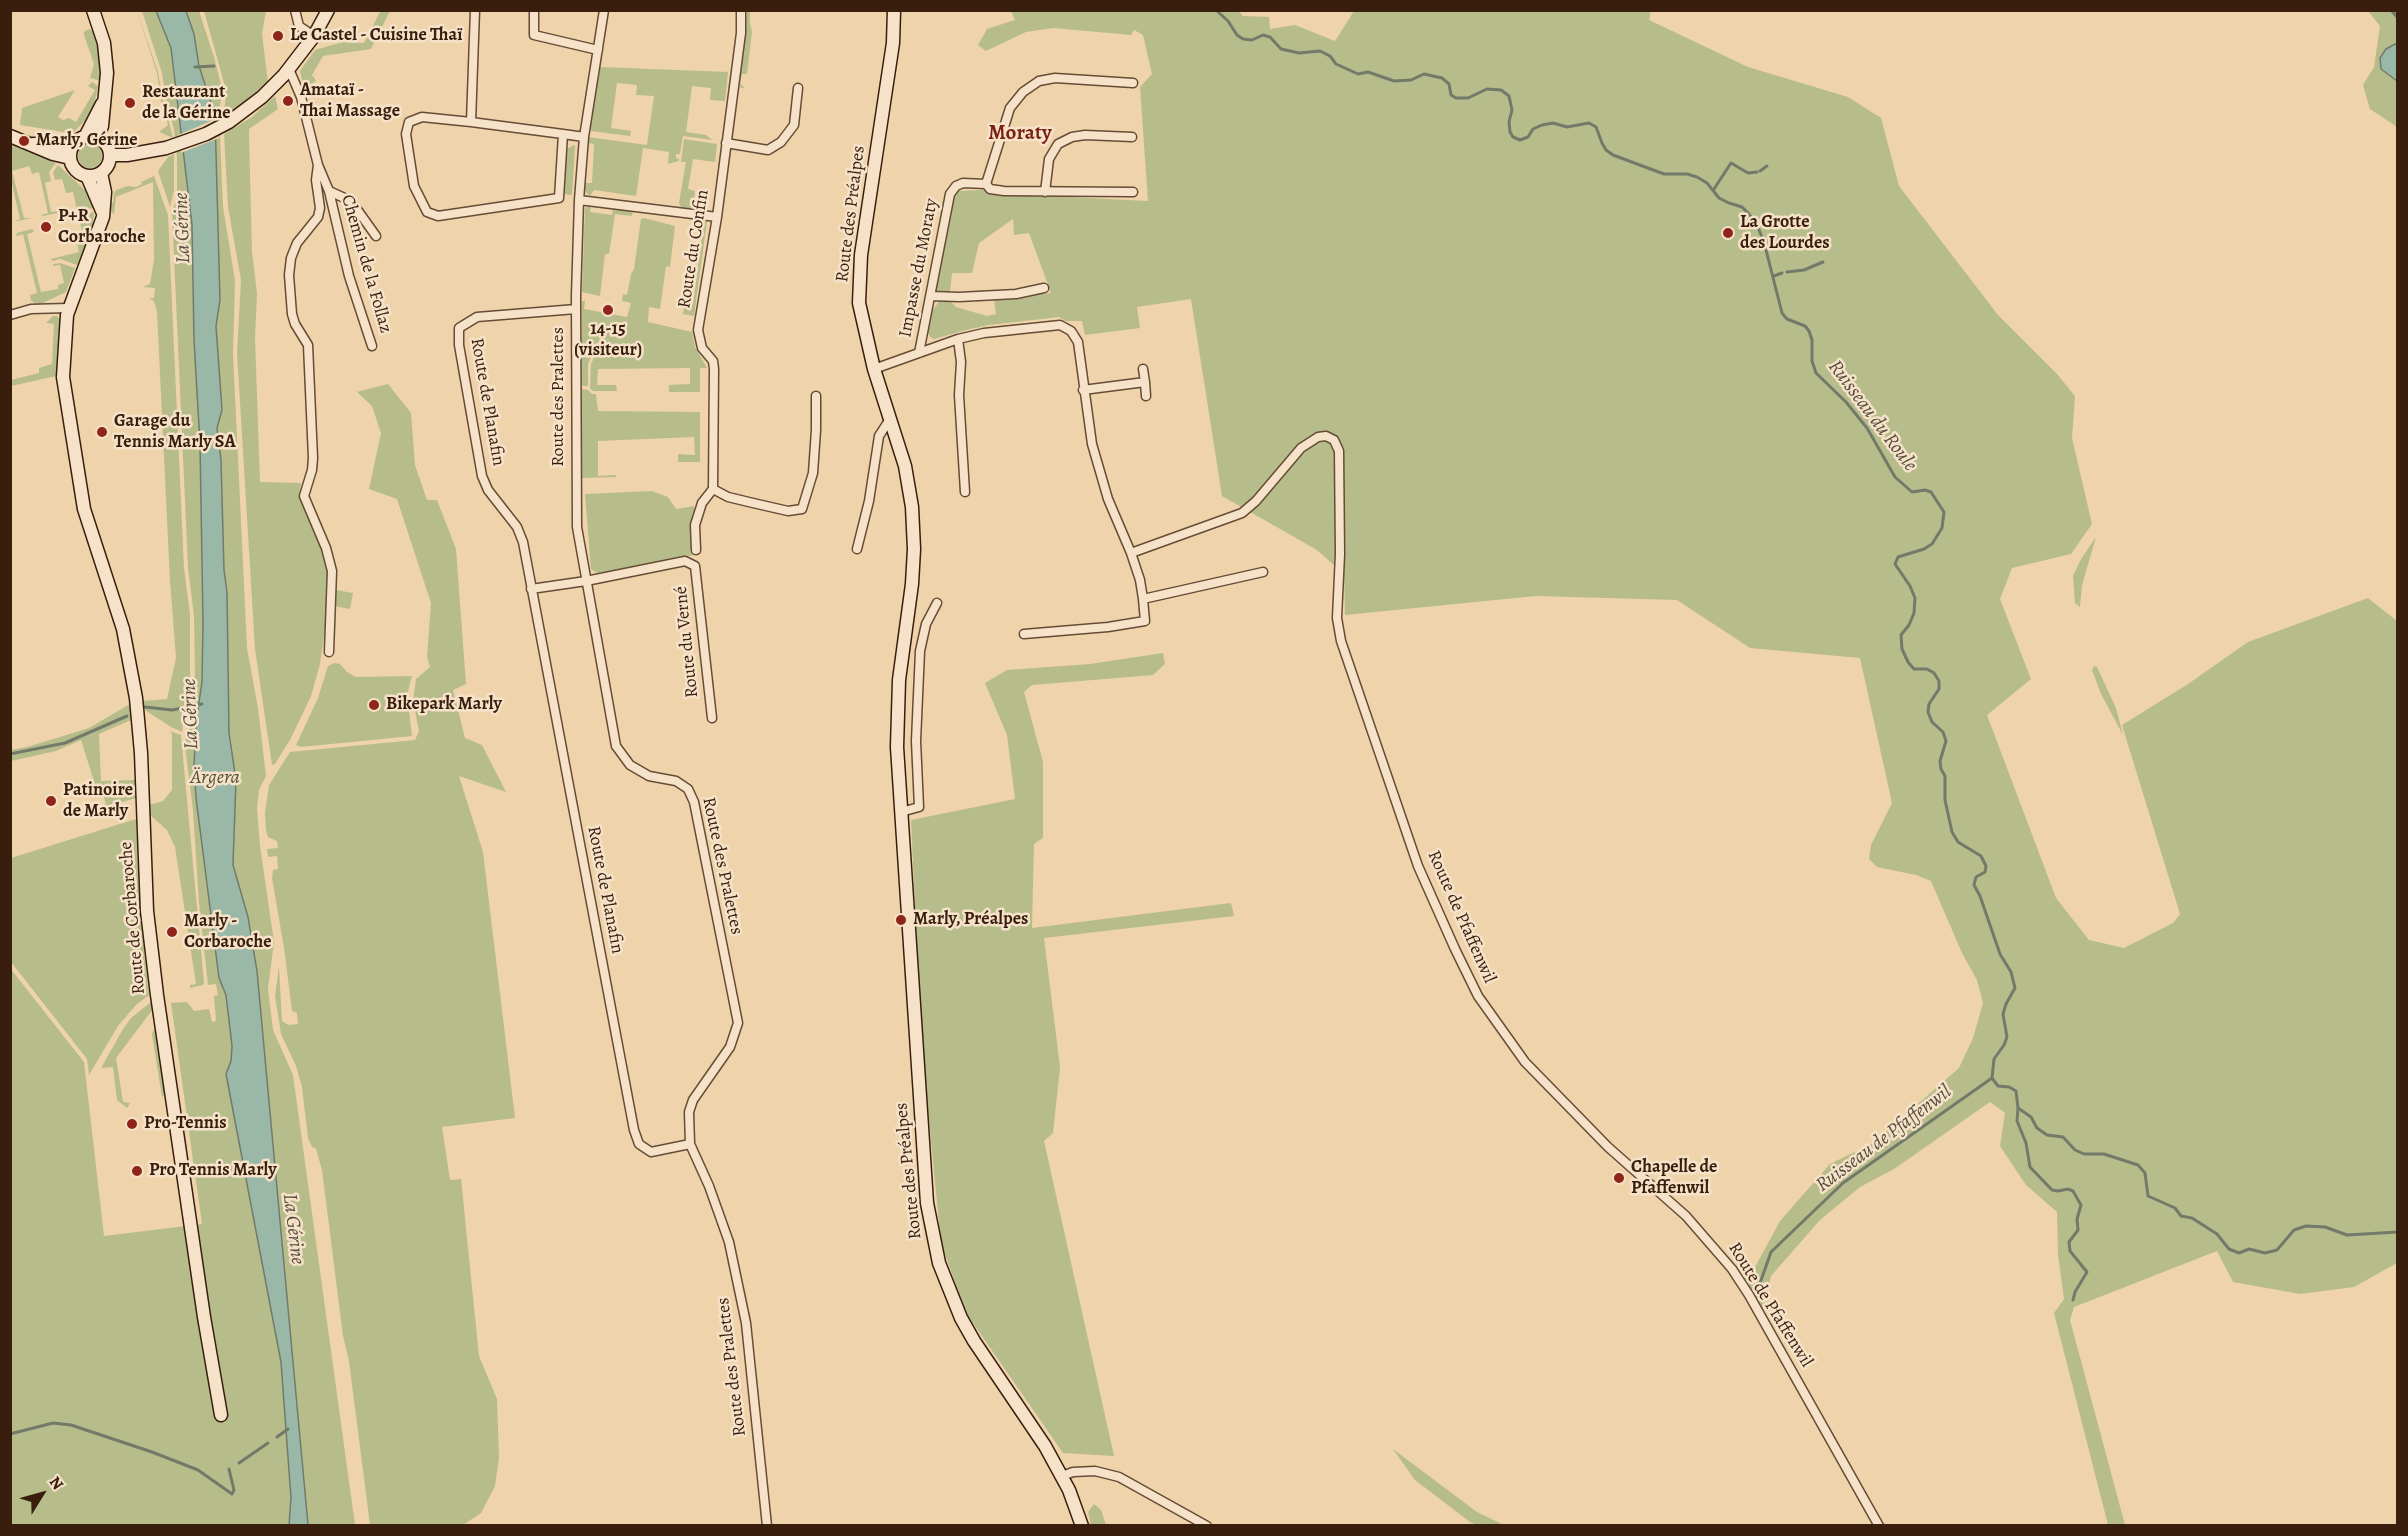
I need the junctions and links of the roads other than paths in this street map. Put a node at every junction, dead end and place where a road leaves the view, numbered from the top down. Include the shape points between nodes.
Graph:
1 (93, 10) edge
2 (295, 10) edge
3 (328, 10) edge
4 (475, 10) edge
5 (534, 10) edge
6 (604, 10) edge
7 (741, 10) edge
8 (894, 10) edge
9 (314, 36) junction
10 (598, 50) junction
11 (289, 69) junction
12 (1133, 83) dead end
13 (798, 87) dead end
14 (471, 122) junction
15 (563, 134) junction
16 (10, 136) edge
17 (92, 137) junction
18 (584, 137) junction
19 (1132, 137) dead end
20 (726, 143) junction
21 (33, 144) junction
22 (74, 145) junction
23 (110, 155) junction
24 (70, 158) junction
25 (318, 165) junction
26 (101, 173) junction
27 (87, 176) junction
28 (986, 184) junction
29 (329, 191) junction
30 (1045, 192) junction
31 (1133, 192) dead end
32 (579, 200) junction
33 (103, 214) junction
34 (717, 217) junction
35 (376, 236) dead end
36 (1044, 288) dead end
37 (931, 296) junction
38 (68, 308) junction
39 (576, 309) junction
40 (10, 315) edge
41 (958, 339) junction
42 (372, 346) dead end
43 (920, 353) junction
44 (874, 369) junction
45 (1143, 369) dead end
46 (1144, 382) junction
47 (1083, 390) junction
48 (816, 396) dead end
49 (1146, 396) dead end
50 (890, 419) junction
51 (713, 489) junction
52 (965, 492) dead end
53 (696, 549) dead end
54 (857, 549) dead end
55 (1131, 552) junction
56 (1263, 572) dead end
57 (586, 581) junction
58 (531, 589) junction
59 (1143, 599) junction
60 (938, 603) dead end
61 (1024, 634) dead end
62 (329, 652) dead end
63 (712, 718) dead end
64 (901, 812) junction
65 (690, 1144) junction
66 (221, 1415) dead end
67 (1062, 1476) junction
68 (767, 1526) edge
69 (1082, 1526) edge
70 (1207, 1526) edge
71 (1879, 1526) edge

1 - 17 main road via 104,43 107,73 102,126
2 - 9 street via 299,26
3 - 9 main road
4 - 14 street
5 - 10 street via 534,35
6 - 10 street, Route des Pralettes
7 - 20 street, Route du Confin
8 - 44 main road, Route des Préalpes via 893,43 861,255 859,303
9 - 11 main road
10 - 18 street, Route des Pralettes
11 - 23 main road via 262,97 206,134 166,148
11 - 25 street, Chemin de la Follaz via 301,97
12 - 28 street via 1054,78 1039,81 1010,108
13 - 20 street via 794,125 781,142 768,150
14 - 15 street
14 - 15 street via 422,117 409,122 406,134 414,186 427,212 438,216 559,198
15 - 18 street
16 - 21 main road
17 - 22 main road
17 - 23 main road via 105,143
18 - 32 street, Route des Pralettes
19 - 30 street via 1085,135 1058,144 1049,159
20 - 34 street, Route du Confin
21 - 22 main road
21 - 24 main road
22 - 24 main road
23 - 26 main road
24 - 27 main road via 79,172
25 - 29 street, Chemin de la Follaz
25 - 62 street via 318,217 297,243 289,275 292,314 308,345 313,458 304,496 332,571
26 - 27 main road
26 - 33 main road, Route de Corbaroche via 105,192
27 - 33 main road
28 - 30 street, Impasse du Moraty via 990,189 1004,191
28 - 37 street, Impasse du Moraty via 963,183 950,194
29 - 35 street, Chemin de la Follaz via 351,201
29 - 42 street, Chemin de la Follaz via 349,276
30 - 31 street, Impasse du Moraty
32 - 34 street
32 - 39 street, Route des Pralettes
33 - 38 main road, Route de Corbaroche
34 - 51 street, Route du Confin via 698,330 702,348 714,369
36 - 37 street via 1016,294
37 - 43 street, Impasse du Moraty
38 - 40 street via 31,309
38 - 66 main road, Route de Corbaroche via 62,372 66,406 84,509 123,629 136,698 147,911 155,985
39 - 57 street, Route des Pralettes via 575,480 577,527
39 - 58 street, Route de Planafin via 477,317 459,328 482,476 517,527
41 - 43 street
41 - 47 street via 1060,325 1071,331 1078,342
41 - 52 street
43 - 44 street
44 - 50 main road, Route des Préalpes
45 - 46 street
46 - 47 street
46 - 49 street
47 - 55 street via 1108,499
48 - 51 street via 813,473 802,509 788,511 728,497
50 - 54 street via 879,435
50 - 64 main road, Route des Préalpes via 905,466 914,549 899,680 897,747
51 - 53 street, Route du Confin via 702,503 695,525
55 - 59 street
55 - 71 street, Route de Pfaffenwil via 1242,513 1301,448 1326,436 1338,445 1337,618 1341,640 1418,866 1478,996 1525,1062 1608,1147 1686,1216 1732,1269
56 - 59 street
57 - 58 street
57 - 63 street, Route du Verné via 685,561 695,566
57 - 65 street, Route des Pralettes via 616,746 630,765 649,776 676,781 688,789 694,802 738,1023 730,1047 693,1100 689,1112
58 - 65 street, Route de Planafin via 634,1130 639,1144 651,1152
59 - 61 street via 1145,621
60 - 64 street via 926,624 920,651 916,741 919,807
64 - 67 main road, Route des Préalpes via 924,1173 933,1238 961,1318
65 - 68 street, Route des Pralettes via 729,1242 744,1311
67 - 69 main road, Route des Préalpes
67 - 70 street via 1095,1471 1119,1477

